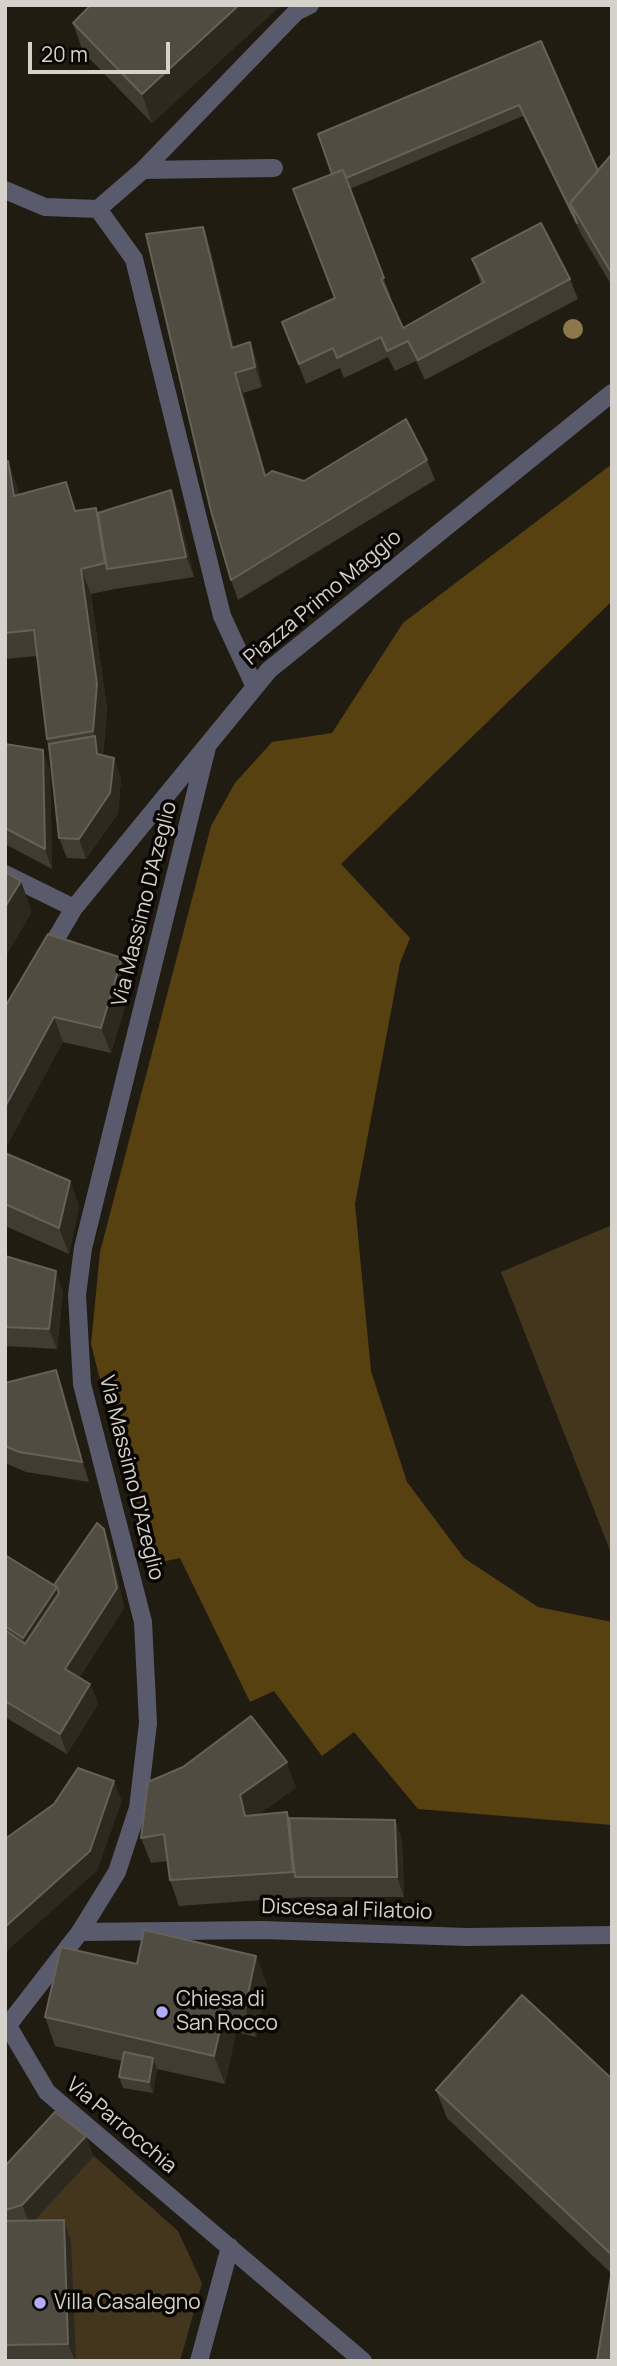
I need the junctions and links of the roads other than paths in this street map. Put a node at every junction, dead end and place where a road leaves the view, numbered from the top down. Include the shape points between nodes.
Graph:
1 (310, 5) edge
2 (274, 168) dead end
3 (143, 170) junction
4 (5, 190) edge
5 (98, 209) junction
6 (612, 393) edge
7 (254, 685) junction
8 (207, 747) junction
9 (5, 874) edge
10 (74, 908) junction
11 (33, 977) edge
12 (80, 1932) junction
13 (612, 1935) edge
14 (6, 2026) edge
15 (230, 2247) junction
16 (199, 2361) edge
17 (363, 2361) edge

1 - 3 street via 296,12
2 - 3 street
3 - 5 street
4 - 5 street via 45,206
5 - 7 street via 134,258 222,616
6 - 7 street, Piazza Primo Maggio
7 - 8 street, Piazza Primo Maggio
8 - 10 street, Piazza Primo Maggio
8 - 12 street, Via Massimo D'Azeglio via 83,1248 78,1295 82,1384 143,1622 148,1723 138,1808 117,1872
9 - 10 street
10 - 11 street, Piazza Primo Maggio
12 - 13 street, Discesa al Filatoio
12 - 14 street, Via Massimo D'Azeglio
14 - 15 street, Via Parrocchia via 47,2092
15 - 16 street
15 - 17 street, Via Parrocchia

